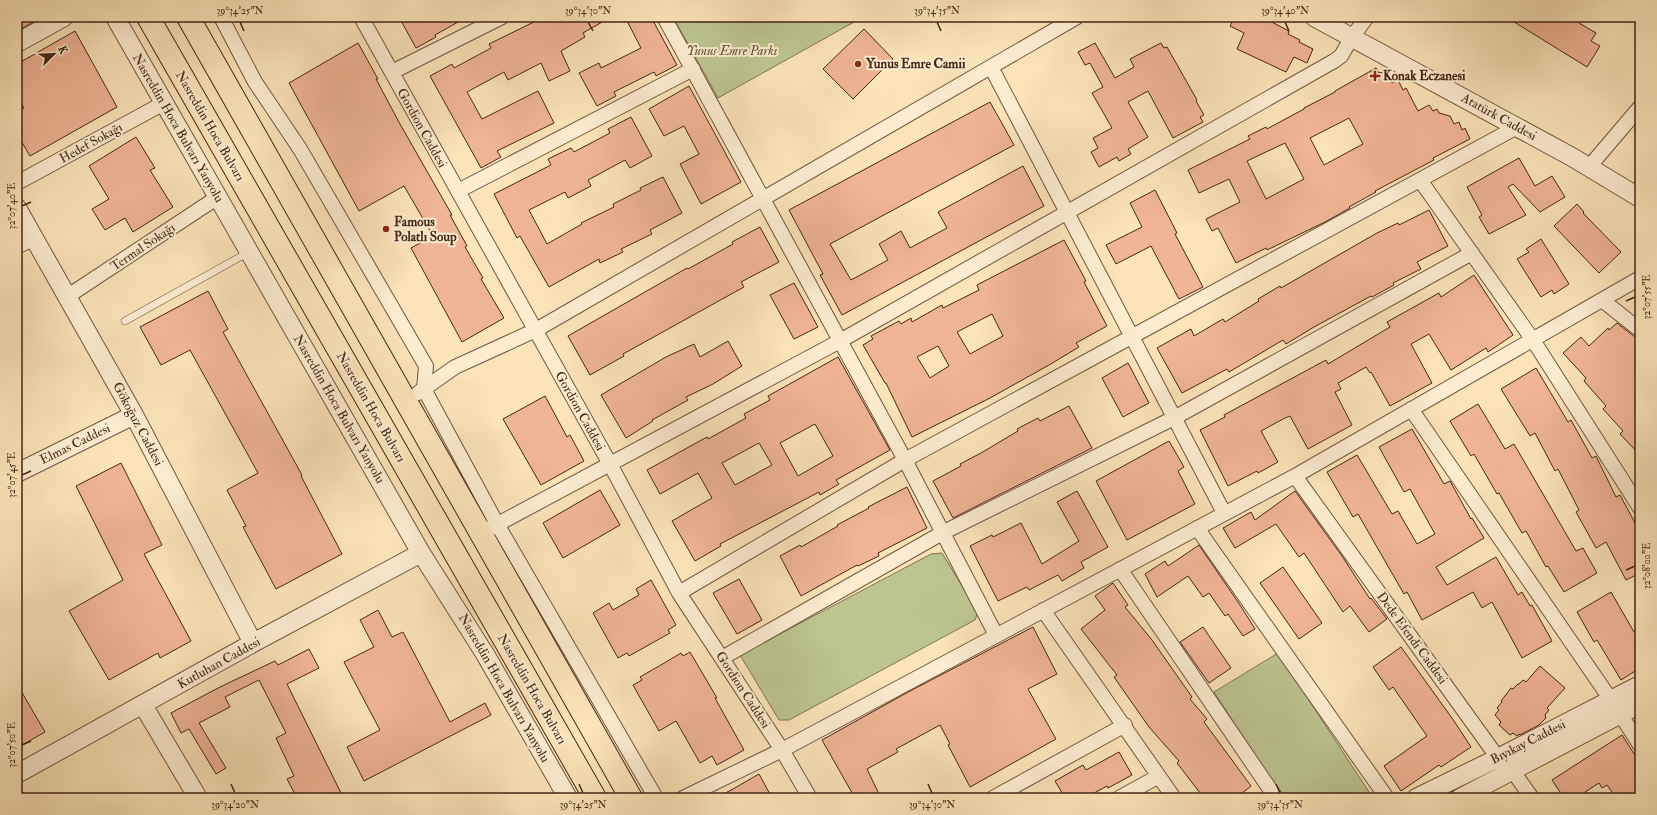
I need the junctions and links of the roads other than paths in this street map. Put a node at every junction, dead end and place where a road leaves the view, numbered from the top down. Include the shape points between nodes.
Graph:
1 (64, 17) edge
2 (115, 17) edge
3 (148, 17) edge
4 (188, 17) edge
5 (221, 17) edge
6 (361, 17) edge
7 (502, 17) edge
8 (664, 17) edge
9 (1077, 17) edge
10 (1314, 17) edge
11 (1367, 17) edge
12 (1352, 37) junction
13 (17, 42) edge
14 (990, 67) junction
15 (692, 69) junction
16 (392, 72) junction
17 (164, 103) junction
18 (1640, 106) edge
19 (1517, 127) junction
20 (1589, 167) junction
21 (1420, 180) junction
22 (17, 183) edge
23 (458, 191) junction
24 (218, 197) junction
25 (1640, 198) edge
26 (763, 199) junction
27 (17, 208) edge
28 (1067, 212) junction
29 (34, 238) junction
30 (17, 247) edge
31 (250, 252) junction
32 (1472, 253) junction
33 (1640, 278) edge
34 (68, 296) junction
35 (1602, 300) junction
36 (125, 321) dead end
37 (536, 330) junction
38 (1640, 330) edge
39 (1132, 337) junction
40 (840, 340) junction
41 (1533, 340) junction
42 (424, 389) junction
43 (406, 400) junction
44 (1411, 409) junction
45 (134, 415) junction
46 (1174, 418) junction
47 (905, 460) junction
48 (610, 464) junction
49 (17, 473) edge
50 (1295, 476) junction
51 (1640, 508) edge
52 (1224, 514) junction
53 (1198, 528) junction
54 (489, 529) junction
55 (944, 532) junction
56 (421, 553) junction
57 (1120, 569) junction
58 (679, 593) junction
59 (1043, 610) junction
60 (996, 635) junction
61 (253, 643) junction
62 (722, 658) junction
63 (1640, 685) edge
64 (1640, 704) edge
65 (143, 705) junction
66 (1615, 707) junction
67 (1125, 725) junction
68 (1640, 745) edge
69 (782, 750) junction
70 (1498, 758) junction
71 (1512, 770) junction
72 (17, 774) edge
73 (1159, 776) junction
74 (198, 798) edge
75 (568, 798) edge
76 (595, 798) edge
77 (631, 798) edge
78 (656, 798) edge
79 (683, 798) edge
80 (810, 798) edge
81 (993, 798) edge
82 (1119, 798) edge
83 (1174, 798) edge
84 (1276, 798) edge
85 (1387, 798) edge
86 (1416, 798) edge
87 (1460, 798) edge
88 (1532, 798) edge

1 - 13 street
2 - 17 street, Nasreddin Hoca Bulvarı Yanyolu
3 - 76 highway, Nasreddin Hoca Bulvarı
4 - 43 highway
5 - 42 street via 256,82 300,149 426,366
6 - 16 street, Gordion Caddesi
7 - 16 street
8 - 15 street
9 - 14 street
10 - 12 street, Atatürk Caddesi
11 - 12 street
12 - 19 street, Atatürk Caddesi
12 - 28 street via 1348,46 1334,61
14 - 26 street
14 - 28 street
15 - 23 street
15 - 26 street
16 - 23 street, Gordion Caddesi
17 - 22 street, Hedef Sokağı
17 - 24 street, Nasreddin Hoca Bulvarı Yanyolu
18 - 20 street
19 - 20 street, Atatürk Caddesi
19 - 21 street
20 - 25 street, Atatürk Caddesi
21 - 32 street
21 - 39 street
23 - 37 street, Gordion Caddesi
24 - 31 street, Nasreddin Hoca Bulvarı Yanyolu
24 - 34 street, Termal Sokağı
26 - 37 street
26 - 40 street
27 - 29 street, Gökoğuz Caddesi
28 - 39 street
28 - 40 street
29 - 30 street
29 - 34 street, Gökoğuz Caddesi
31 - 36 lane
31 - 56 street, Nasreddin Hoca Bulvarı Yanyolu
32 - 41 street
32 - 46 street
33 - 35 street
34 - 45 street, Gökoğuz Caddesi
35 - 38 street
35 - 41 street
37 - 42 street via 455,367
37 - 48 street, Gordion Caddesi
39 - 46 street
39 - 47 street
40 - 47 street
40 - 48 street
41 - 44 street
41 - 51 street
42 - 43 street
42 - 54 street
43 - 54 highway
44 - 50 street
44 - 66 street
45 - 49 street, Elmas Caddesi
45 - 61 street, Gökoğuz Caddesi
46 - 52 street
46 - 55 street
47 - 55 street
47 - 58 street
48 - 54 street
48 - 58 street, Gordion Caddesi
50 - 52 street
50 - 70 street, Dede Efendi Caddesi
52 - 53 street
53 - 57 street
53 - 85 street
54 - 77 highway
54 - 78 street
55 - 60 street
55 - 62 street
56 - 61 street, Kutluhan Caddesi
56 - 75 street, Nasreddin Hoca Bulvarı Yanyolu via 485,654
57 - 59 street
57 - 84 street
58 - 62 street, Gordion Caddesi
59 - 60 street
59 - 67 street
60 - 69 street
61 - 65 street, Kutluhan Caddesi
62 - 69 street, Gordion Caddesi
63 - 66 street, Bıyıkay Caddesi
64 - 66 street, Bıyıkay Caddesi
65 - 72 street, Kutluhan Caddesi
65 - 74 street
66 - 68 street
66 - 70 street, Bıyıkay Caddesi
66 - 71 street, Bıyıkay Caddesi
67 - 73 street
67 - 81 street
69 - 79 street
69 - 80 street, Gordion Caddesi
70 - 71 street, Dede Efendi Caddesi
70 - 86 street, Bıyıkay Caddesi
71 - 87 street, Bıyıkay Caddesi
71 - 88 street, Dede Efendi Caddesi
73 - 82 street
73 - 83 street

